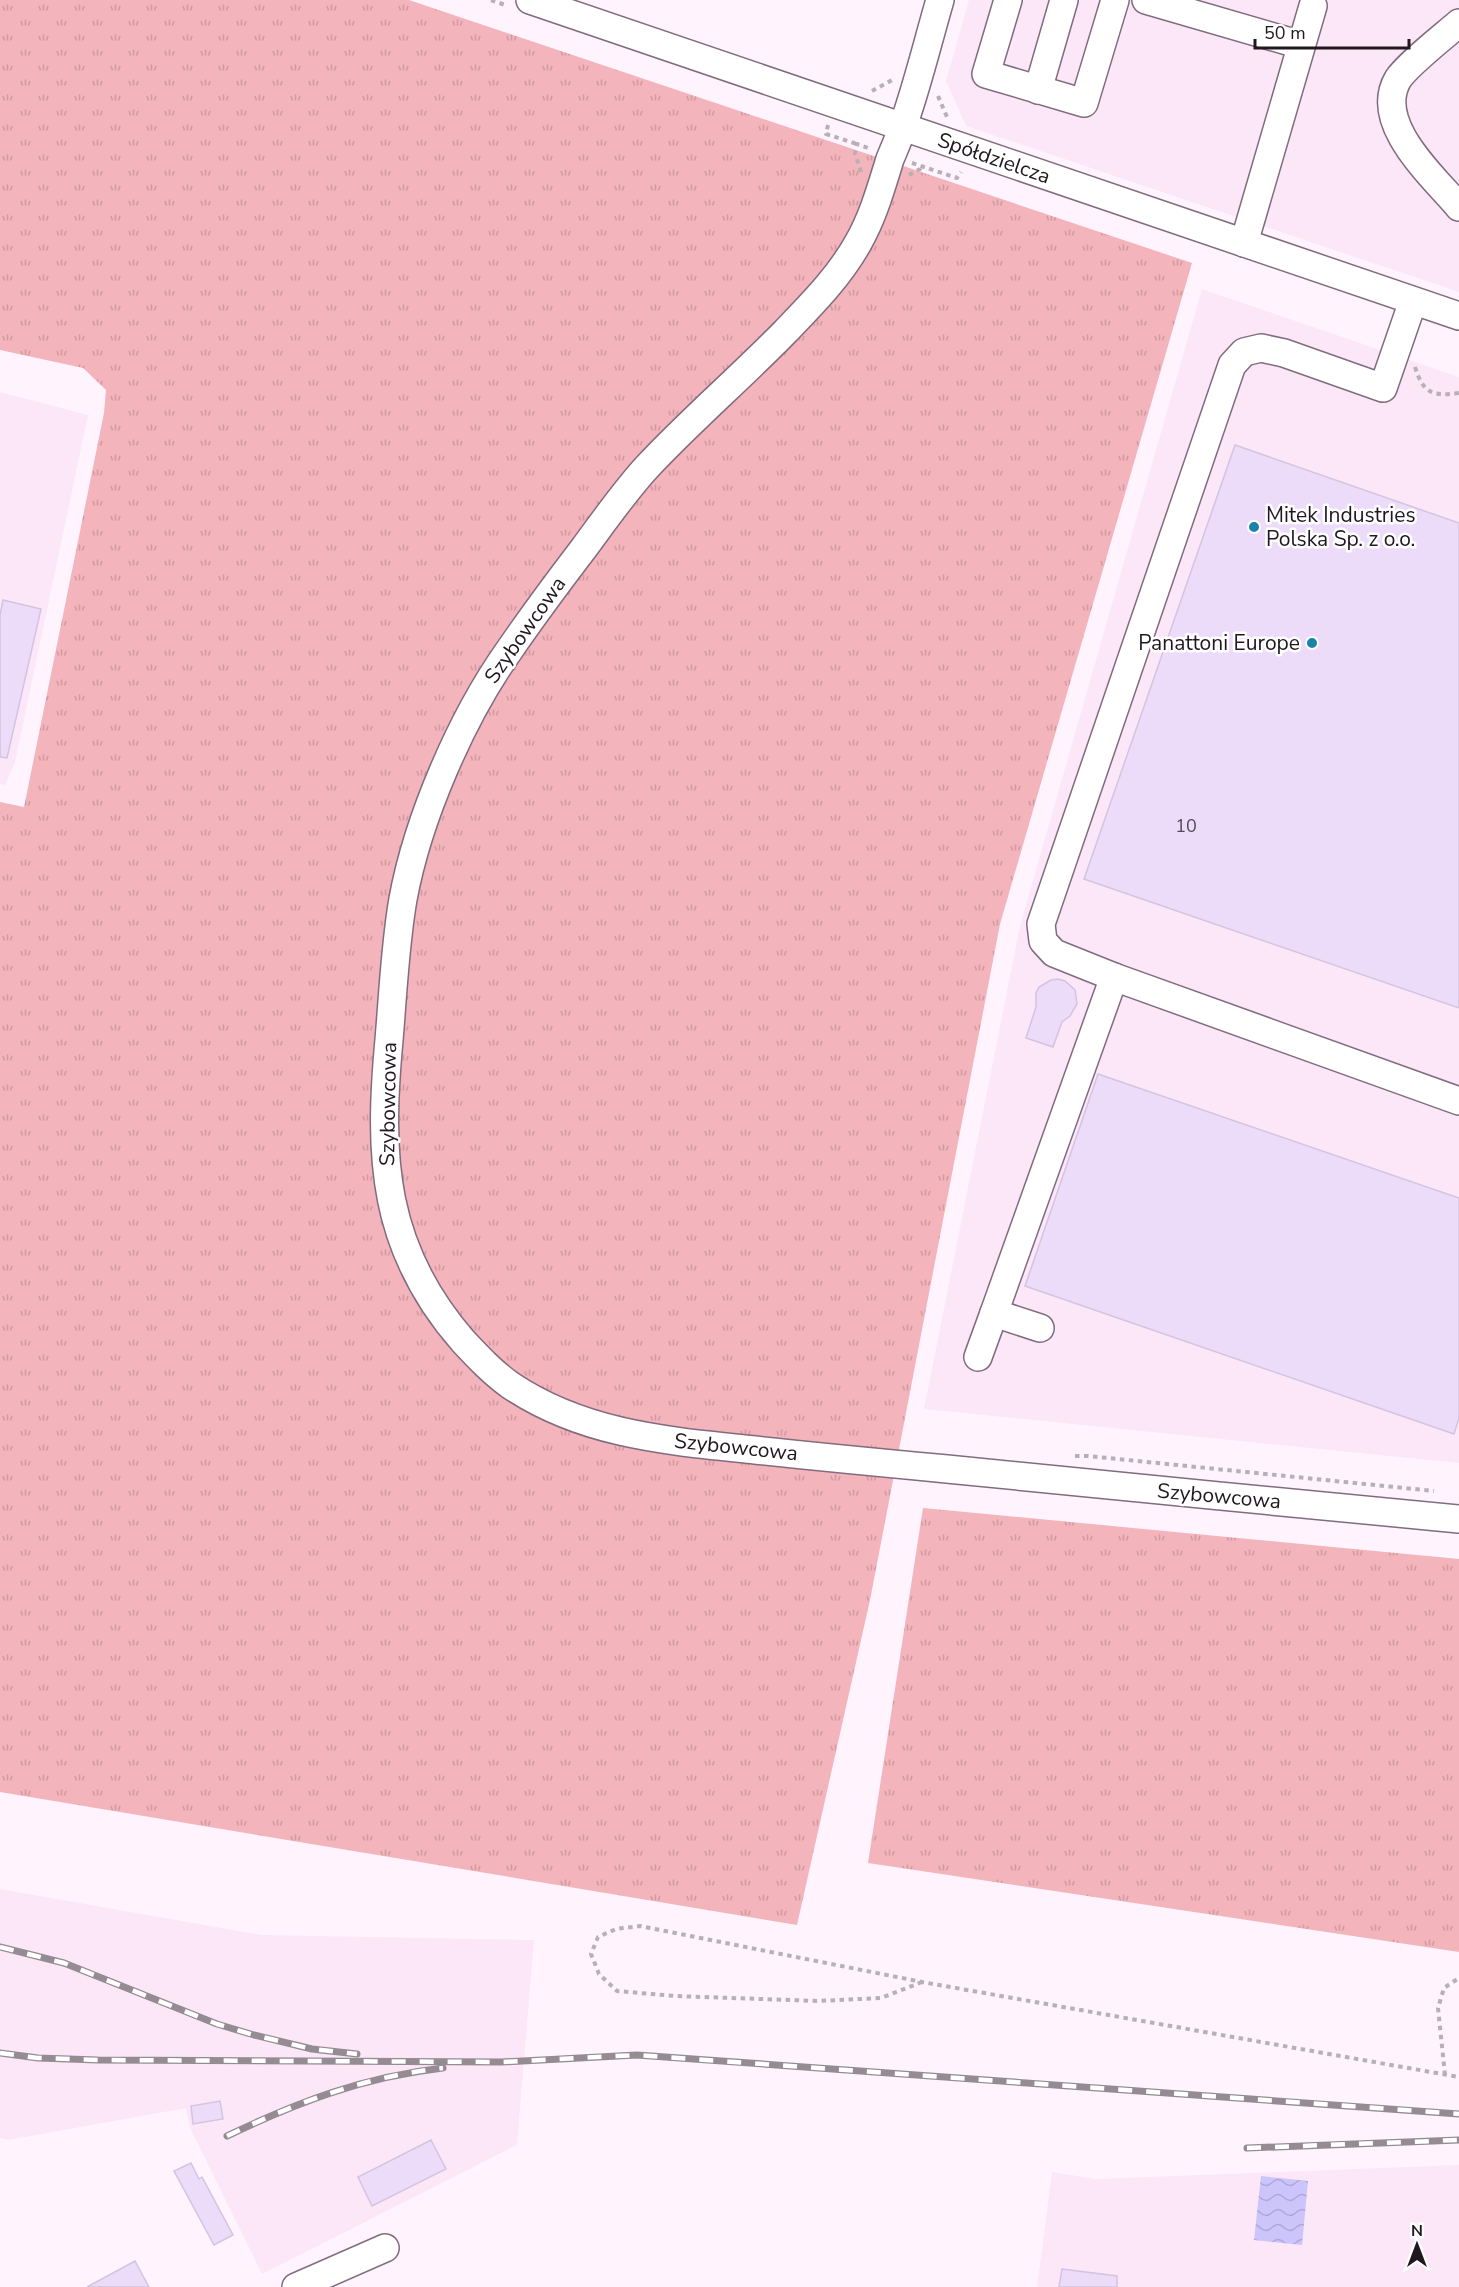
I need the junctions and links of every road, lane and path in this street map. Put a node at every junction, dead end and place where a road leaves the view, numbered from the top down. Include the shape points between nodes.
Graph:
1 (530, 0) edge
2 (940, 0) edge
3 (1008, 0) edge
4 (1064, 0) edge
5 (1115, 0) edge
6 (1146, 0) edge
7 (1313, 6) dead end
8 (1459, 23) edge
9 (1301, 45) junction
10 (1038, 90) junction
11 (903, 127) junction
12 (968, 149) junction
13 (899, 166) junction
14 (921, 166) junction
15 (862, 176) dead end
16 (1459, 207) edge
17 (1244, 243) junction
18 (1413, 302) junction
19 (1459, 316) edge
20 (1416, 362) dead end
21 (1459, 393) edge
22 (1114, 977) junction
23 (1459, 1101) edge
24 (994, 1313) junction
25 (1040, 1328) dead end
26 (978, 1357) dead end
27 (1067, 1458) dead end
28 (1436, 1491) dead end
29 (1459, 1519) edge
30 (1459, 1978) edge
31 (922, 1982) junction
32 (1445, 2075) junction
33 (1459, 2077) edge
34 (386, 2248) dead end
35 (296, 2287) edge

1 - 11 street, Spółdzielcza
2 - 11 street, Szybowcowa
3 - 10 street via 986,74
4 - 10 street
5 - 10 street via 1084,103
6 - 9 street
7 - 9 street
8 - 16 street via 1402,74 1393,92 1402,139
9 - 17 street
11 - 12 street, Spółdzielcza
11 - 13 street, Szybowcowa
12 - 14 path via 957,178
12 - 17 street, Spółdzielcza
13 - 14 path
13 - 14 path via 915,172
13 - 15 path via 857,144 855,153
13 - 29 street, Szybowcowa via 878,199 857,245 821,295 643,472 613,509 503,659 457,740 415,849 403,901 388,1053 384,1156 397,1228 411,1264 447,1323 507,1383 579,1421 607,1429 673,1441 814,1456
17 - 18 street, Spółdzielcza
18 - 19 street, Spółdzielcza
18 - 22 street via 1383,388 1261,348 1244,352 1232,365 1041,924 1043,941 1054,953
20 - 21 path via 1424,387 1444,395
22 - 23 street
22 - 24 street
24 - 25 street
24 - 26 street
27 - 28 path via 1088,1456
30 - 32 path via 1444,1988 1438,2008
31 - 31 path via 881,1998 818,2001 675,1996 617,1991 599,1974 591,1954 597,1937 616,1929 640,1926
31 - 32 path
32 - 33 path
34 - 35 street

